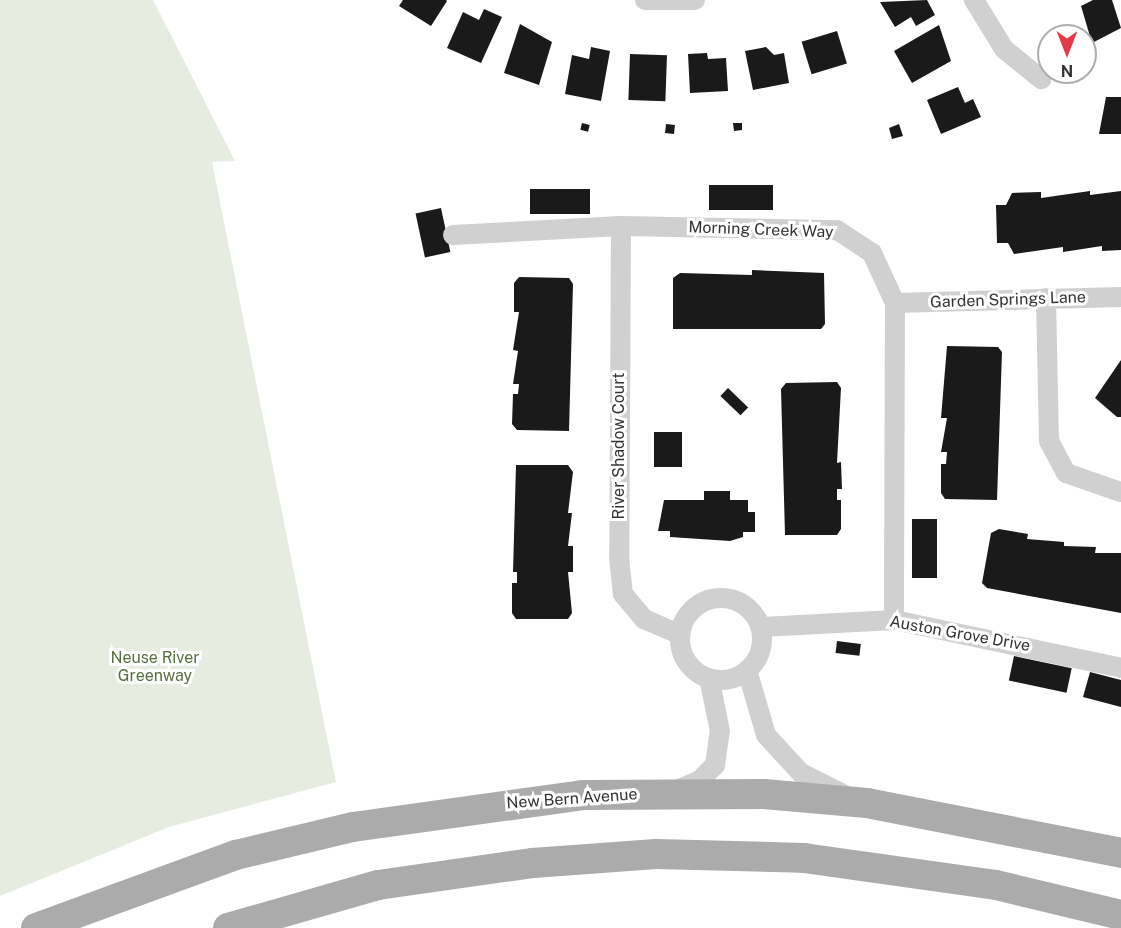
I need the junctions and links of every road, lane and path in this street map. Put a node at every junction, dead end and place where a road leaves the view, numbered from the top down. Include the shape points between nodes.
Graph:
1 (645, 0) edge
2 (695, 0) edge
3 (974, 0) edge
4 (1037, 76) edge
5 (621, 226) junction
6 (453, 235) dead end
7 (1121, 297) edge
8 (1046, 298) junction
9 (895, 303) junction
10 (1121, 492) edge
11 (894, 620) junction
12 (761, 627) junction
13 (681, 635) junction
14 (1121, 668) edge
15 (747, 670) junction
16 (709, 678) junction
17 (669, 794) junction
18 (867, 803) junction
19 (1121, 853) edge
20 (1121, 915) edge
21 (36, 928) edge
22 (230, 928) edge

1 - 2 street
3 - 4 street via 1004,49
5 - 6 street, Morning Creek Way
5 - 9 street, Morning Creek Way via 837,230 872,253
5 - 13 street, River Shadow Court via 619,557 623,594 644,619
7 - 8 street, Garden Springs Lane
8 - 9 street, Garden Springs Lane
8 - 10 street via 1049,441 1066,473
9 - 11 street, Morning Creek Way
11 - 12 street, Auston Grove Drive
11 - 14 street, Auston Grove Drive
12 - 13 street via 746,605 720,598 694,608
12 - 15 street via 760,653
13 - 16 street via 684,658
15 - 16 street via 731,679
15 - 18 street via 766,735 801,773
16 - 17 street via 720,731 715,765 700,780
17 - 18 main road, New Bern Avenue
17 - 21 main road, New Bern Avenue via 505,804 353,827 236,855
18 - 19 main road, New Bern Avenue
20 - 22 main road via 996,885 804,858 656,854 533,863 378,885

